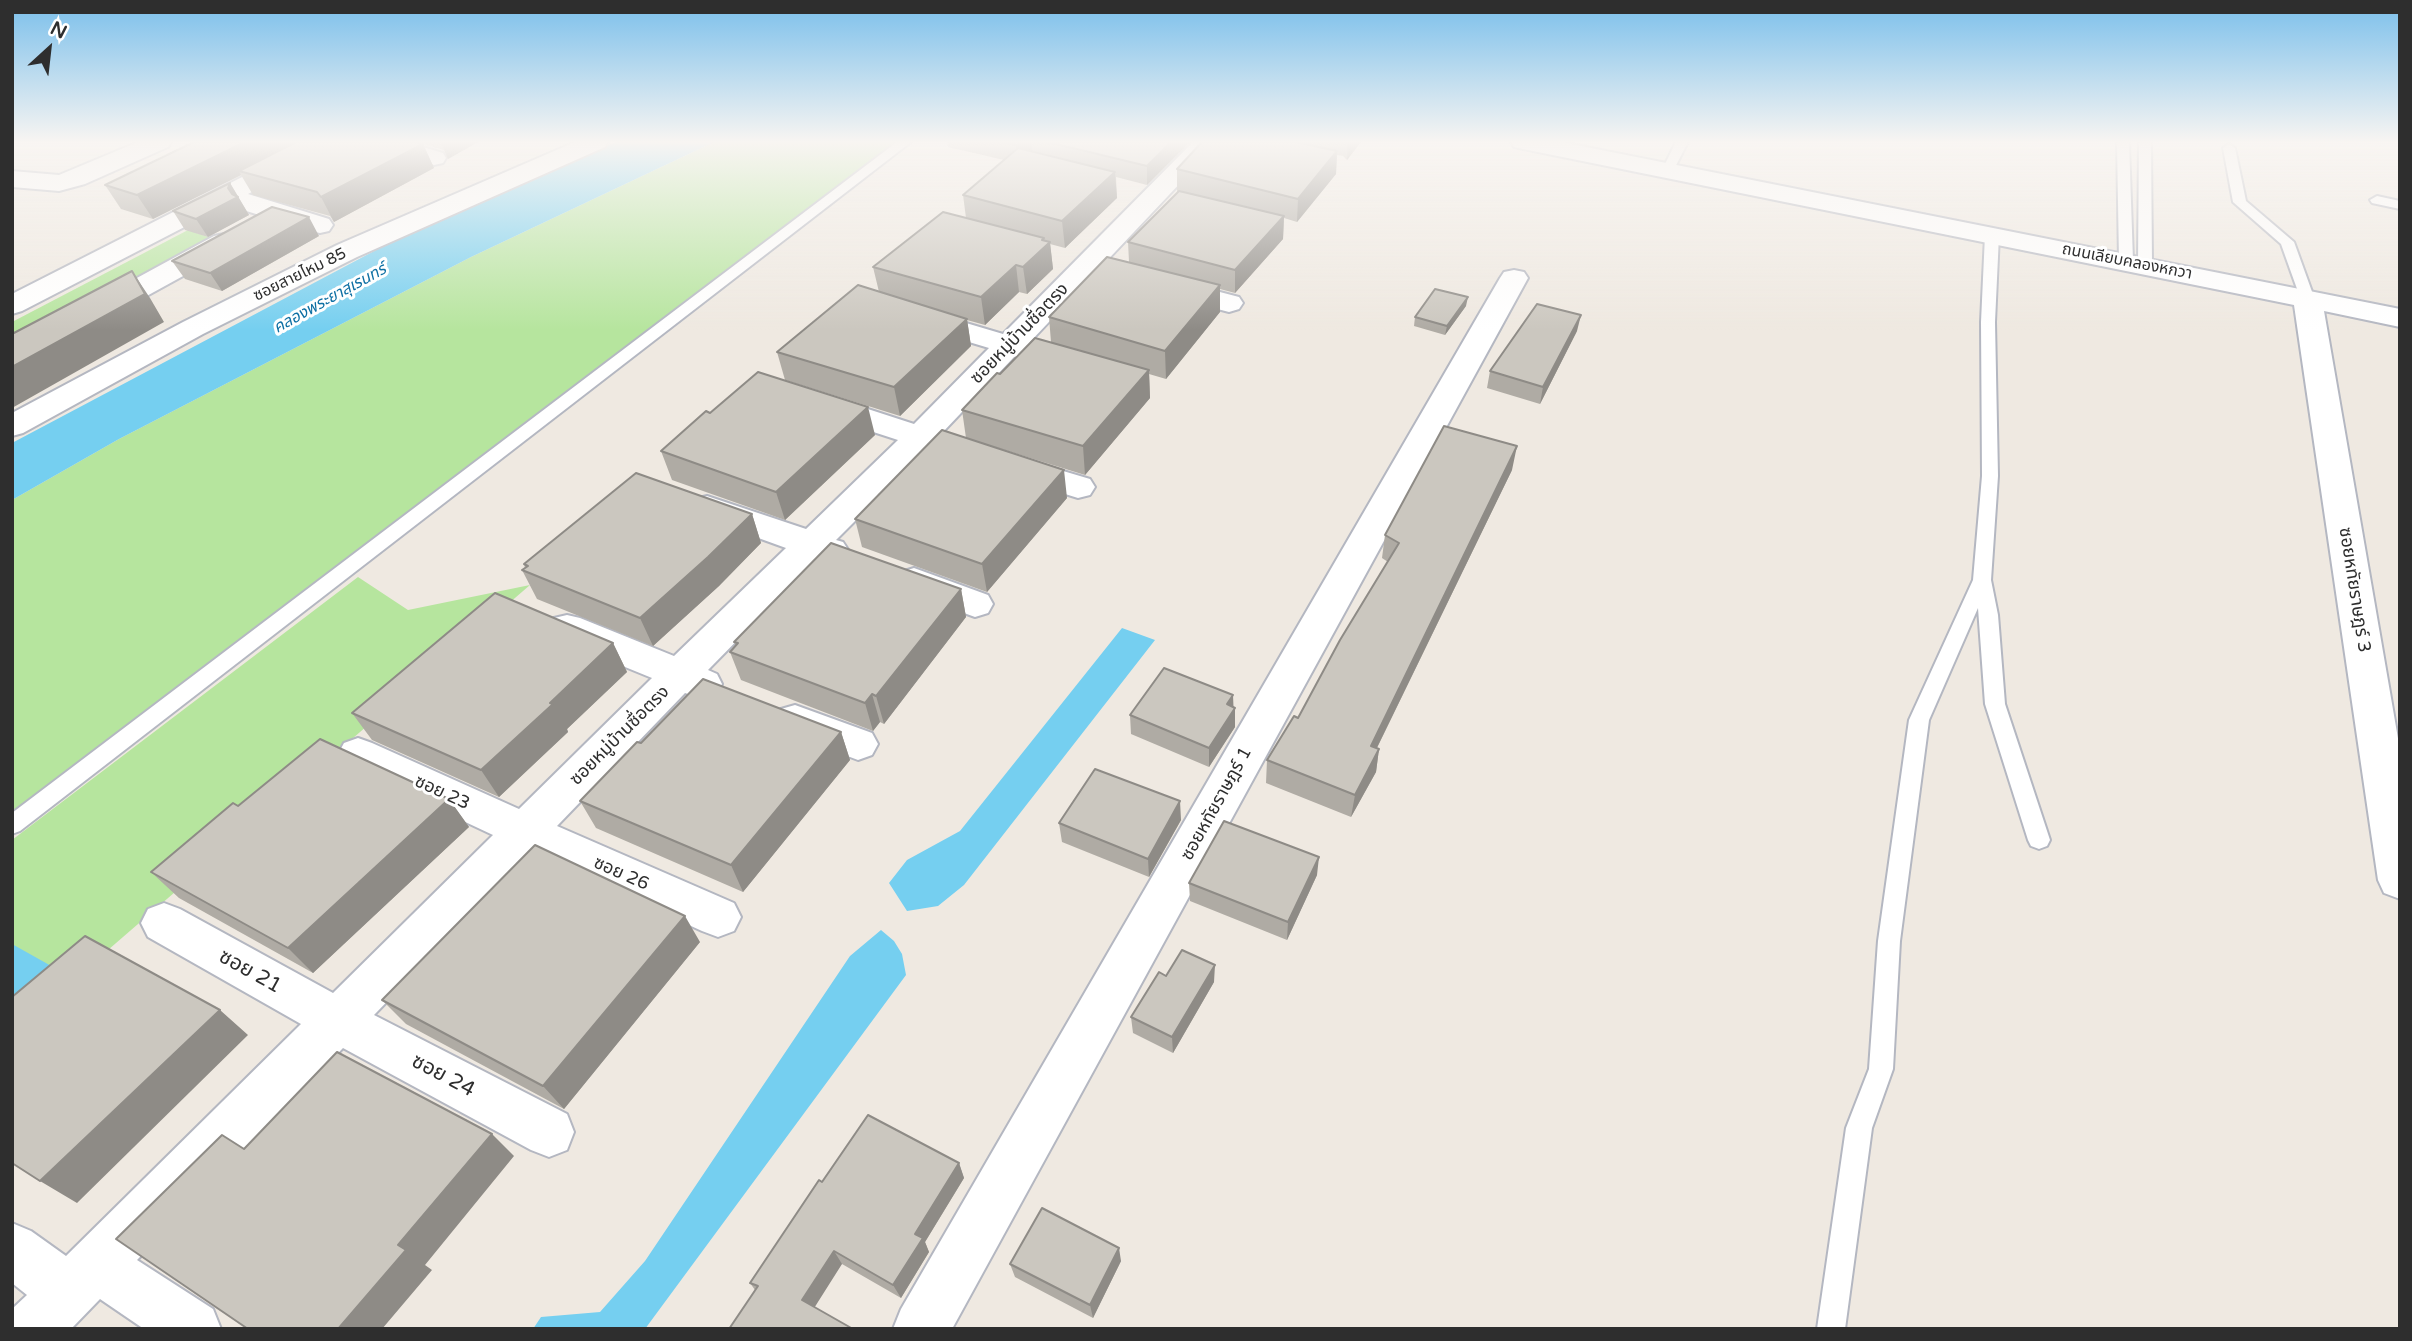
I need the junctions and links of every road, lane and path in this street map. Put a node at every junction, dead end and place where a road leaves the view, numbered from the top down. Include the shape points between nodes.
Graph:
1 (211, 205) edge
2 (251, 205) edge
3 (453, 205) edge
4 (823, 205) edge
5 (1145, 205) edge
6 (1835, 205) edge
7 (2129, 205) edge
8 (2140, 205) edge
9 (2243, 205) edge
10 (278, 213) junction
11 (320, 225) dead end
12 (1992, 235) junction
13 (2135, 263) junction
14 (1514, 278) dead end
15 (1150, 283) edge
16 (2308, 300) junction
17 (1229, 303) dead end
18 (12, 306) edge
19 (898, 312) edge
20 (2400, 318) edge
21 (1009, 346) junction
22 (12, 358) edge
23 (1061, 360) edge
24 (789, 394) edge
25 (12, 426) edge
26 (920, 437) junction
27 (1078, 487) dead end
28 (672, 495) edge
29 (812, 544) junction
30 (1982, 580) junction
31 (975, 604) dead end
32 (539, 616) edge
33 (680, 675) junction
34 (858, 744) dead end
35 (358, 754) edge
36 (12, 825) edge
37 (525, 831) junction
38 (2039, 839) dead end
39 (2400, 880) edge
40 (718, 916) dead end
41 (164, 923) dead end
42 (337, 1020) junction
43 (549, 1132) dead end
44 (12, 1250) edge
45 (82, 1278) junction
46 (32, 1329) edge
47 (193, 1329) edge
48 (921, 1329) edge
49 (1831, 1329) edge

1 - 18 street
2 - 10 street
3 - 25 street, ซอยสายไหม 85 via 347,251 193,328
4 - 36 lane
5 - 21 street, ซอยหมู่บ้านซื่อตรง
6 - 12 street, ถนนเลียบคลองหกวา
7 - 13 lane
8 - 13 lane
9 - 16 lane via 2287,242
10 - 11 street
10 - 22 street
12 - 13 street, ถนนเลียบคลองหกวา
12 - 30 lane via 1990,476
13 - 16 street, ถนนเลียบคลองหกวา
14 - 48 street, ซอยหทัยราษฎร์ 1
15 - 17 street
16 - 20 street, ถนนเลียบคลองหกวา
16 - 39 street, ซอยหทัยราษฎร์ 3
19 - 21 street
21 - 23 street
21 - 26 street, ซอยหมู่บ้านซื่อตรง
24 - 26 street
26 - 27 street
26 - 29 street, ซอยหมู่บ้านซื่อตรง
28 - 29 street
29 - 31 street
29 - 33 street, ซอยหมู่บ้านซื่อตรง
30 - 38 lane via 1995,704
30 - 49 lane via 1919,719 1889,941 1881,1069 1859,1128
32 - 33 street
33 - 34 street
33 - 37 street, ซอยหมู่บ้านซื่อตรง
35 - 37 street, ซอย 23
37 - 40 street, ซอย 26
37 - 42 street, ซอยหมู่บ้านซื่อตรง
41 - 42 street, ซอย 21
42 - 43 street, ซอย 24
42 - 45 street, ซอยหมู่บ้านซื่อตรง
44 - 45 street
45 - 46 street, ซอยหมู่บ้านซื่อตรง
45 - 47 street

